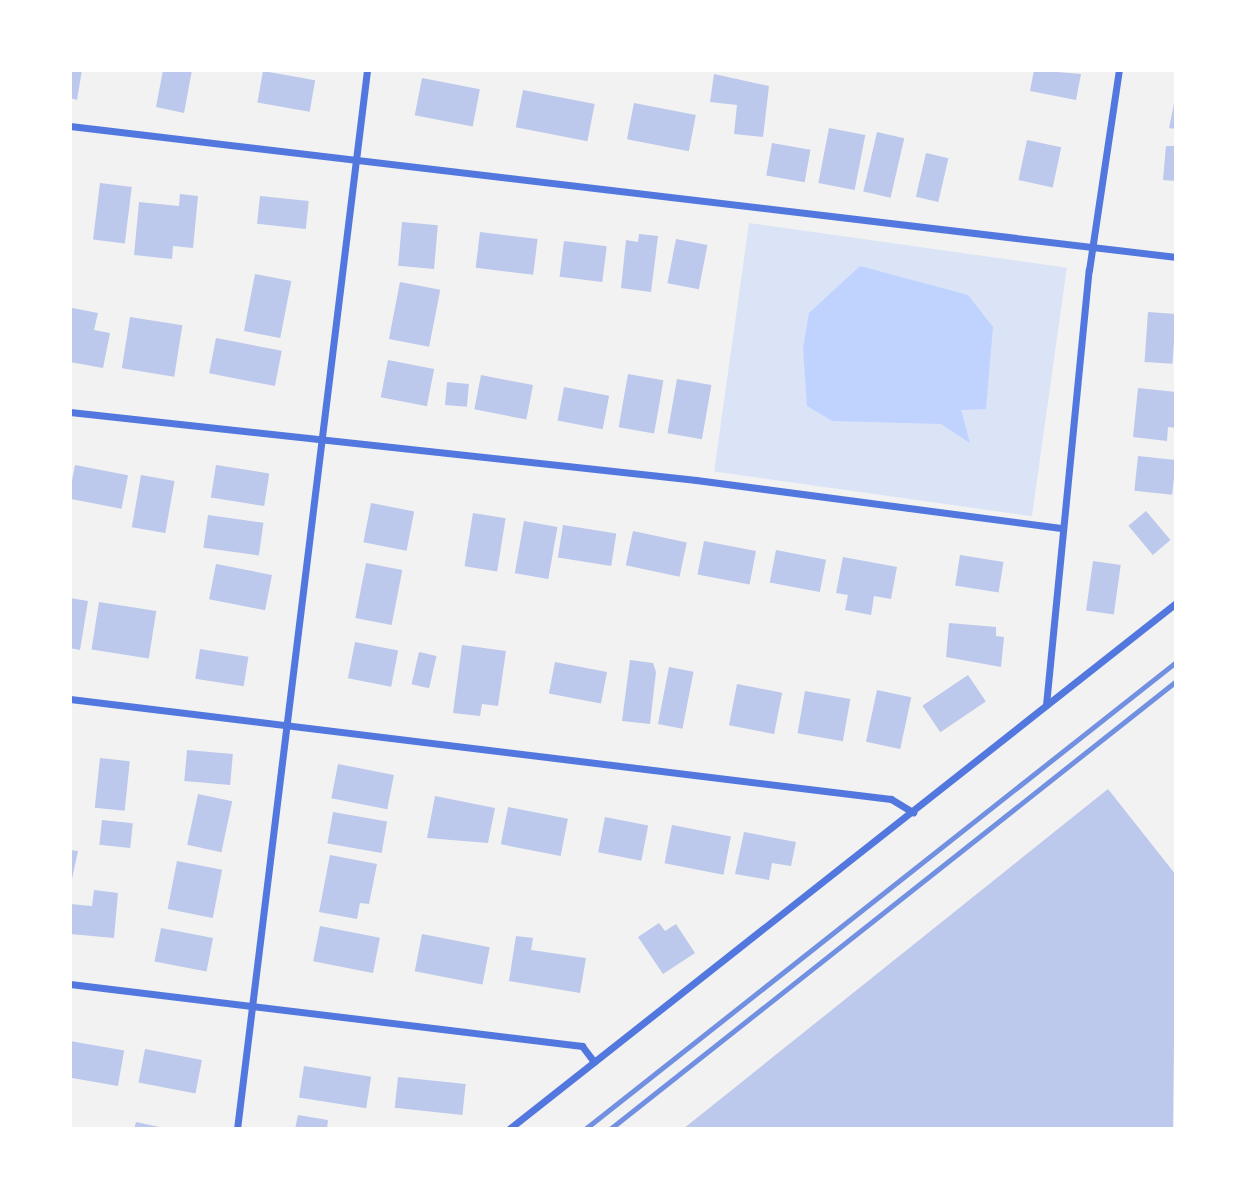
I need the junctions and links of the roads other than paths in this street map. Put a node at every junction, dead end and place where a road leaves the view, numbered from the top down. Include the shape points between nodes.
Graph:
1 (367, 70) edge
2 (1119, 70) edge
3 (70, 126) edge
4 (356, 160) junction
5 (1092, 247) junction
6 (1176, 257) edge
7 (70, 412) edge
8 (322, 443) junction
9 (1063, 528) junction
10 (1176, 603) edge
11 (70, 699) edge
12 (1046, 705) junction
13 (287, 725) junction
14 (913, 811) junction
15 (70, 984) edge
16 (253, 1006) junction
17 (594, 1062) junction
18 (237, 1129) edge
19 (509, 1129) edge

1 - 4 street
2 - 5 street
3 - 4 street
4 - 5 street
4 - 8 street
5 - 6 street
5 - 9 street
7 - 8 street
8 - 9 street via 696,480
8 - 13 street
9 - 12 street
10 - 12 street
11 - 13 street
12 - 14 street
13 - 14 street via 891,799
13 - 16 street
14 - 17 street
15 - 16 street
16 - 17 street via 583,1046
16 - 18 street
17 - 19 street

